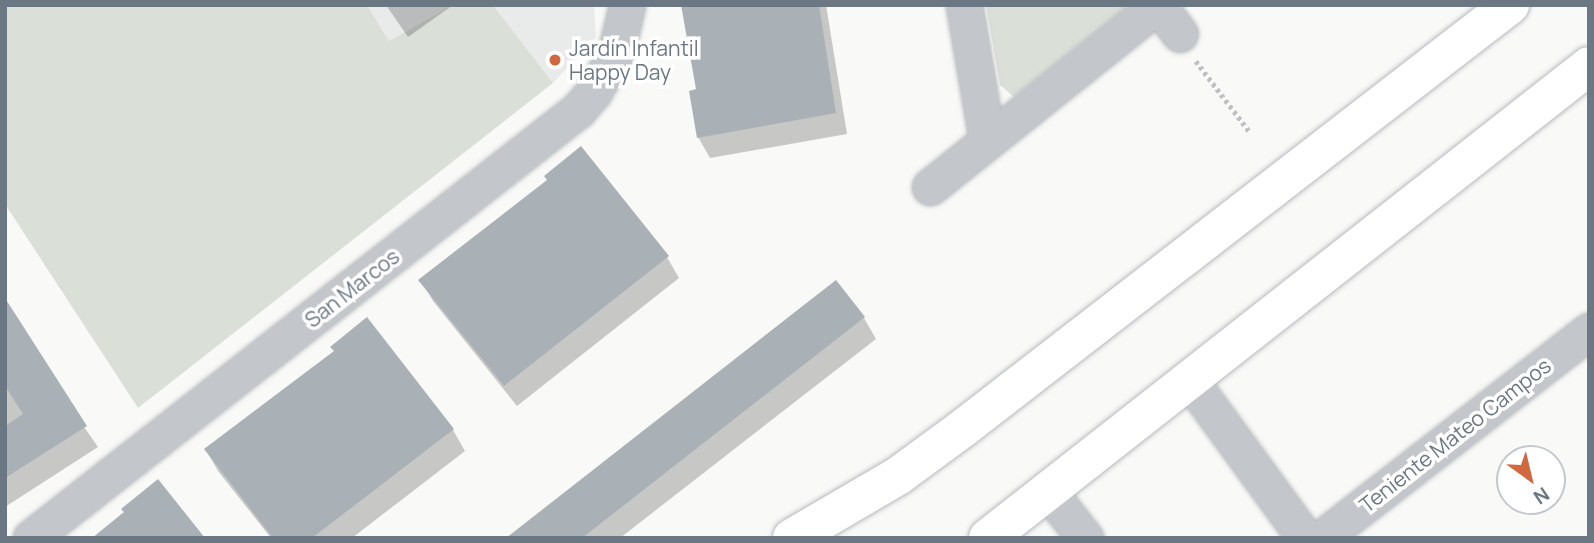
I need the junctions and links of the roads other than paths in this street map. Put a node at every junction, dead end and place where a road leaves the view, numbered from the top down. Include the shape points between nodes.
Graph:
1 (627, 5) edge
2 (964, 5) edge
3 (1510, 5) edge
4 (1180, 34) road end
5 (1589, 66) edge
6 (987, 140) junction
7 (930, 187) dead end
8 (1589, 331) edge
9 (1189, 379) junction
10 (1048, 491) junction
11 (31, 538) edge
12 (792, 538) edge
13 (988, 538) edge
14 (1085, 538) edge
15 (1305, 538) edge
16 (1322, 538) edge

1 - 11 street, San Marcos via 616,53 578,110
2 - 6 street
3 - 12 street via 962,429 898,476
4 - 6 street via 1158,5
5 - 9 street
6 - 7 street
8 - 16 street, Teniente Mateo Campos
9 - 10 street
9 - 15 street
10 - 13 street
10 - 14 street

